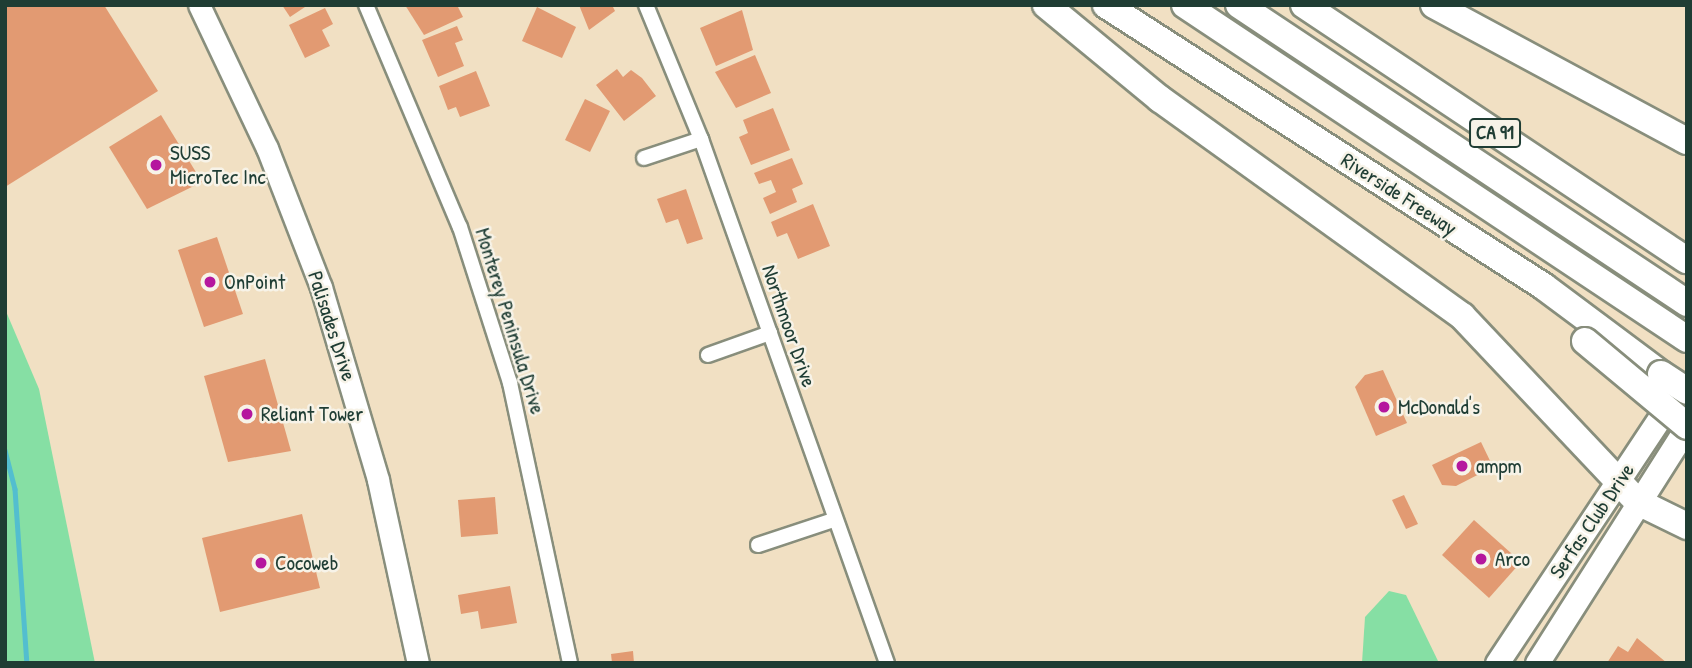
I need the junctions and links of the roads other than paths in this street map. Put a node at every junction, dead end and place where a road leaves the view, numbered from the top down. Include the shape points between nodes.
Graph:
1 (199, 5) edge
2 (366, 5) edge
3 (646, 5) edge
4 (1046, 5) edge
5 (1106, 5) edge
6 (1185, 5) edge
7 (1239, 5) edge
8 (1304, 5) edge
9 (1434, 5) edge
10 (701, 139) junction
11 (1687, 141) edge
12 (644, 158) dead end
13 (1687, 260) edge
14 (1543, 286) junction
15 (1687, 303) edge
16 (770, 333) junction
17 (1685, 338) edge
18 (708, 355) dead end
19 (1674, 376) edge
20 (1687, 391) edge
21 (1687, 426) edge
22 (1618, 481) junction
23 (1637, 502) junction
24 (833, 520) junction
25 (1687, 526) edge
26 (758, 545) dead end
27 (418, 663) edge
28 (570, 663) edge
29 (887, 663) edge
30 (1497, 663) edge
31 (1537, 663) edge

1 - 27 street, Palisades Drive via 267,148 336,333 378,480
2 - 28 street, Monterey Peninsula Drive via 460,228 510,383
3 - 10 street, Northmoor Drive
4 - 22 highway via 1160,99 1462,316
5 - 14 highway, Riverside Freeway
6 - 17 highway
7 - 15 highway
8 - 13 highway, CA 91
9 - 11 highway
10 - 12 street
10 - 16 street, Northmoor Drive
14 - 19 highway, Riverside Freeway
14 - 21 highway, bridge via 1585,341
16 - 18 street
16 - 24 street, Northmoor Drive
19 - 20 highway, Riverside Freeway, bridge
19 - 22 main road, Serfas Club Drive
21 - 23 main road, Serfas Club Drive
22 - 23 highway
22 - 30 main road, Serfas Club Drive
23 - 25 highway
23 - 31 main road, Serfas Club Drive
24 - 26 street
24 - 29 street, Northmoor Drive

